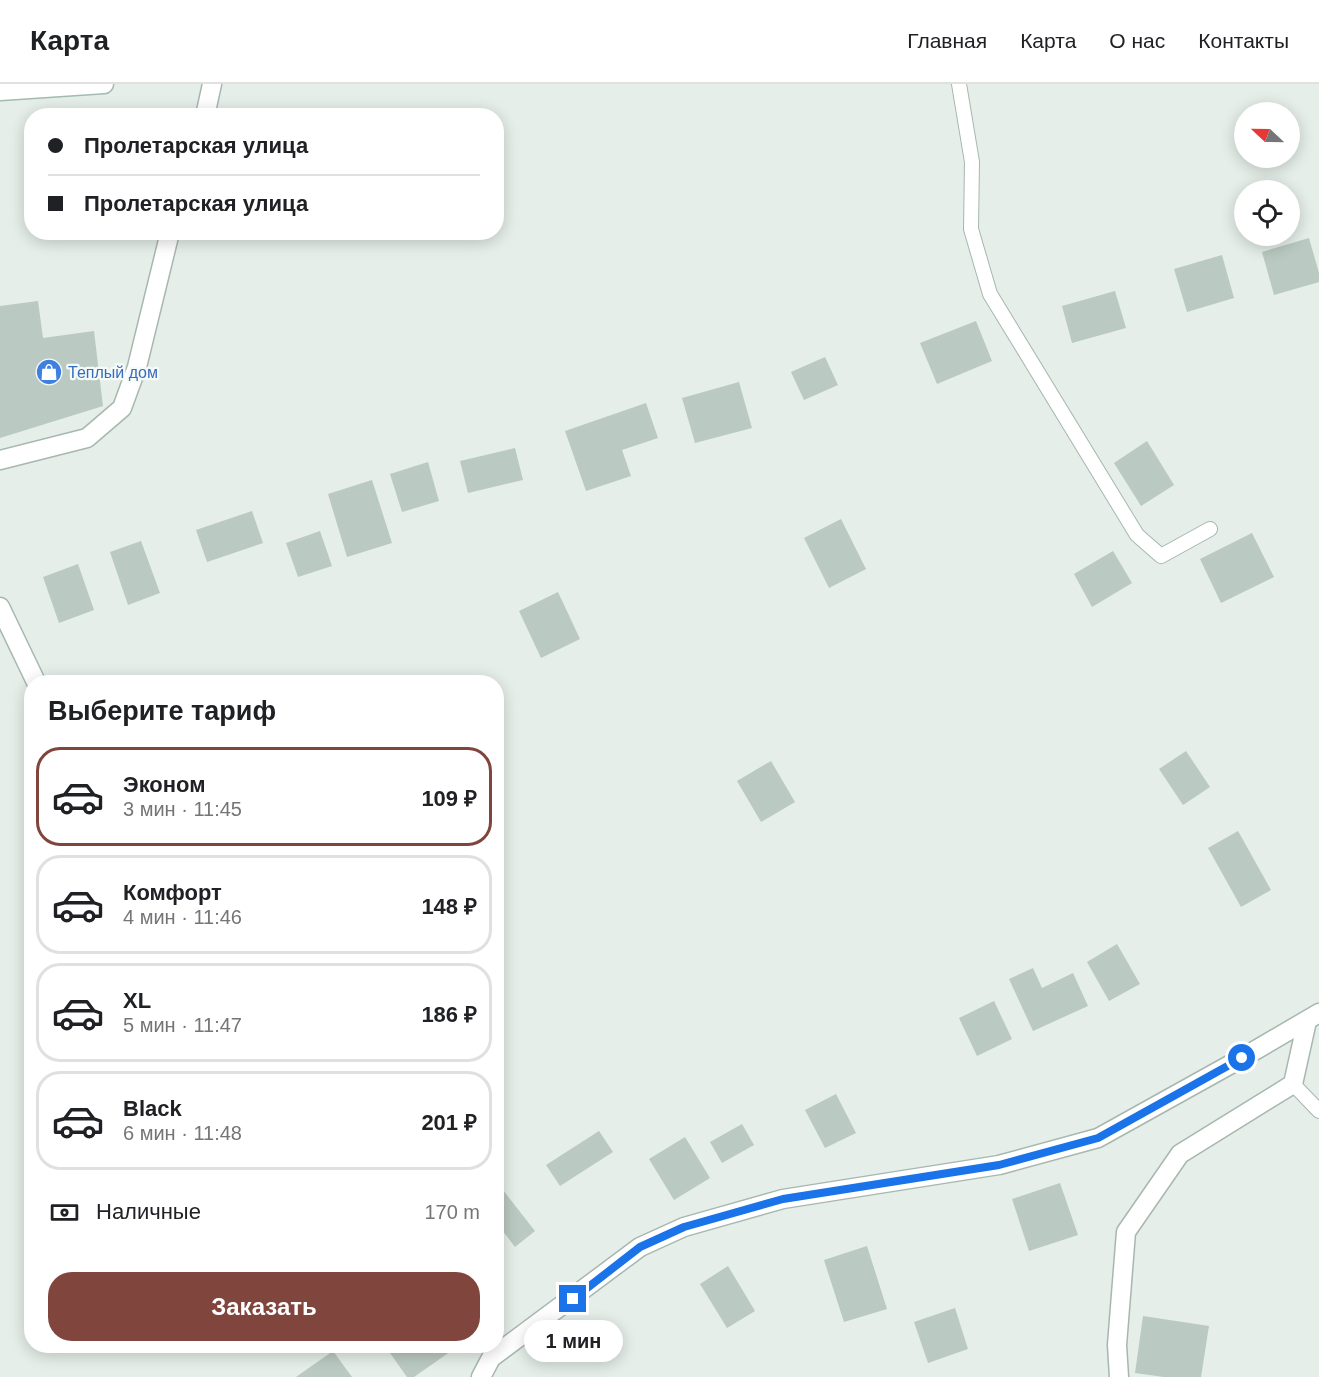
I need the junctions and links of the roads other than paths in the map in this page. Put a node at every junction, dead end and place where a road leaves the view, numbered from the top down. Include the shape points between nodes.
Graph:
1 (104, 84) edge
2 (212, 84) edge
3 (959, 84) edge
4 (0, 92) edge
5 (207, 108) edge
6 (168, 240) edge
7 (0, 460) edge
8 (1210, 529) dead end
9 (0, 608) edge
10 (33, 675) edge
11 (1313, 1017) edge
12 (1293, 1084) junction
13 (1319, 1111) edge
14 (504, 1339) edge
15 (485, 1353) edge
16 (481, 1377) edge
17 (1119, 1377) edge

1 - 4 street
2 - 5 street
3 - 8 lane via 972,162 971,229 990,294 1137,534 1161,556
6 - 7 street via 137,367 122,408 87,438
9 - 10 street
11 - 12 street
11 - 14 street via 1098,1138 999,1165 783,1199 684,1227 640,1247
12 - 13 lane
12 - 17 street via 1180,1154 1126,1232 1117,1345
15 - 16 street

